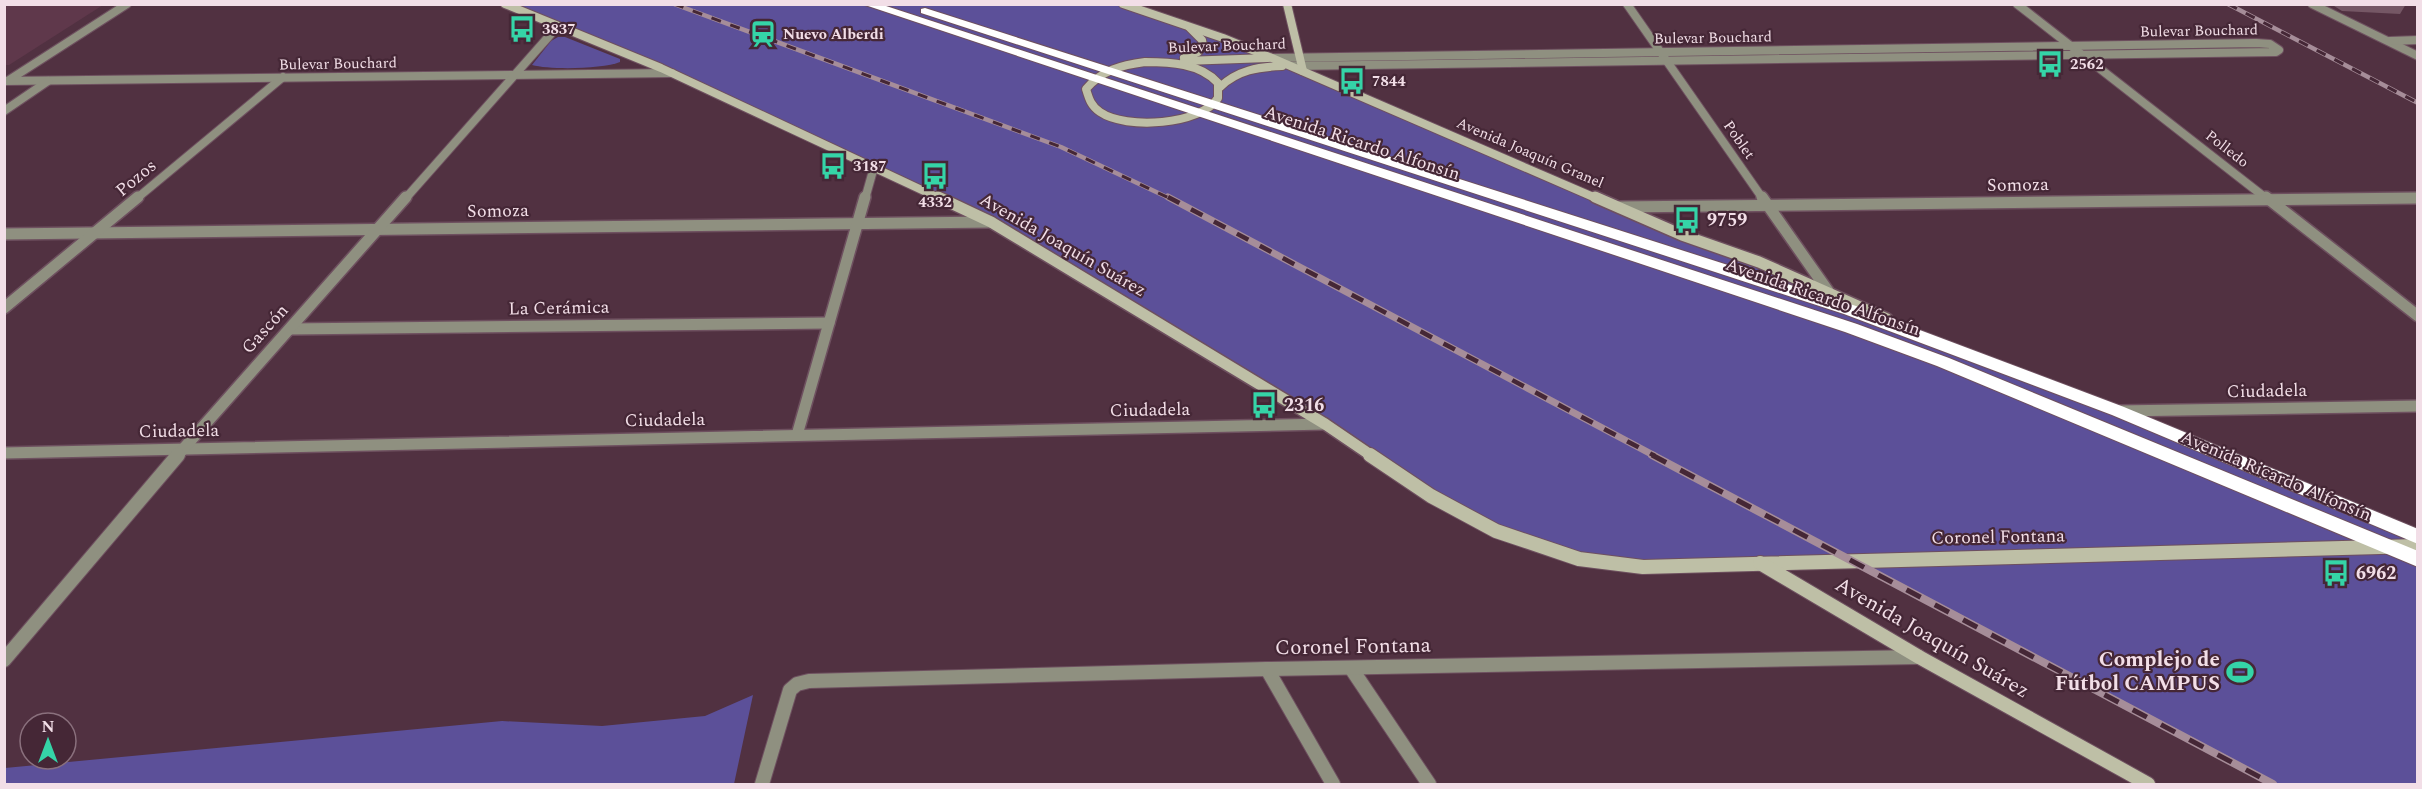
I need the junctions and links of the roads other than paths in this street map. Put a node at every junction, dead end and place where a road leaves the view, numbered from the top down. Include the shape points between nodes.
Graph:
1 (127, 4) edge
2 (505, 4) edge
3 (867, 4) edge
4 (906, 4) edge
5 (1123, 4) edge
6 (1287, 4) edge
7 (1627, 4) edge
8 (2017, 4) edge
9 (2312, 4) edge
10 (1187, 25) junction
11 (558, 26) junction
12 (2418, 40) edge
13 (2386, 41) junction
14 (2070, 46) junction
15 (2082, 55) junction
16 (1664, 56) junction
17 (2418, 56) edge
18 (1272, 58) junction
19 (1176, 61) junction
20 (1160, 62) junction
21 (1299, 65) junction
22 (661, 68) junction
23 (1109, 70) junction
24 (517, 73) junction
25 (672, 73) junction
26 (285, 76) junction
27 (53, 78) junction
28 (8, 79) edge
29 (1093, 79) junction
30 (1220, 87) junction
31 (1214, 104) junction
32 (4, 111) edge
33 (1200, 113) junction
34 (873, 167) junction
35 (2418, 198) edge
36 (2267, 199) junction
37 (1765, 204) junction
38 (1619, 207) junction
39 (992, 222) junction
40 (858, 224) junction
41 (378, 228) junction
42 (95, 233) junction
43 (4, 234) edge
44 (1827, 291) junction
45 (4, 308) edge
46 (2418, 316) edge
47 (829, 323) junction
48 (290, 328) junction
49 (1923, 336) junction
50 (2418, 406) edge
51 (2118, 411) junction
52 (1325, 424) junction
53 (797, 435) junction
54 (183, 449) junction
55 (4, 453) edge
56 (2418, 537) edge
57 (2384, 546) junction
58 (2418, 546) edge
59 (1579, 559) joint
60 (2418, 560) edge
61 (1759, 562) junction
62 (1919, 657) junction
63 (4, 660) edge
64 (1351, 668) junction
65 (1268, 669) junction
66 (762, 784) edge
67 (1334, 784) edge
68 (1429, 784) edge
69 (2148, 784) edge

1 - 28 street
2 - 11 street, Avenida Joaquín Suárez
3 - 29 highway, Avenida Ricardo Alfonsín
4 - 23 highway, Avenida Ricardo Alfonsín
5 - 10 street, Avenida Joaquín Granel
6 - 21 street
7 - 16 street, Poblet
8 - 14 street, Polledo
9 - 13 street
10 - 18 street, Avenida Joaquín Granel
10 - 19 street via 1203,46
11 - 22 street, Avenida Joaquín Suárez
11 - 24 street, Gascón
12 - 13 street
13 - 17 street
14 - 15 street, Polledo
14 - 15 street, Bulevar Bouchard via 2263,43 2279,50
14 - 16 street, Bulevar Bouchard
15 - 16 street, Bulevar Bouchard
15 - 36 street, Polledo
16 - 21 street, Bulevar Bouchard
16 - 37 street, Poblet
18 - 19 street, Bulevar Bouchard
18 - 21 street, Avenida Joaquín Granel
19 - 20 street, Bulevar Bouchard
20 - 23 street
20 - 30 street via 1193,67 1215,79
21 - 30 street, Bulevar Bouchard via 1253,68 1228,78
21 - 38 street, Avenida Joaquín Granel
22 - 24 street, Bulevar Bouchard
22 - 25 street, Avenida Joaquín Suárez
23 - 29 street
23 - 31 highway, Avenida Ricardo Alfonsín
24 - 25 street, Bulevar Bouchard
24 - 26 street, Bulevar Bouchard
24 - 41 street, Gascón
25 - 34 street, Avenida Joaquín Suárez
26 - 27 street, Bulevar Bouchard
26 - 42 street, Pozos
27 - 28 street, Bulevar Bouchard
27 - 32 street
29 - 33 highway, Avenida Ricardo Alfonsín
29 - 33 street via 1086,89 1087,99 1107,115 1146,122
30 - 31 street
31 - 33 street
31 - 49 highway, Avenida Ricardo Alfonsín
33 - 57 highway, Avenida Ricardo Alfonsín via 1851,328 1943,362
34 - 39 street, Avenida Joaquín Suárez
34 - 40 street
35 - 36 street, Somoza
36 - 37 street, Somoza
36 - 46 street, Polledo
37 - 38 street, Somoza
37 - 44 street, Poblet
38 - 44 street, Avenida Joaquín Granel
39 - 40 street, Somoza
39 - 52 street, Avenida Joaquín Suárez
40 - 41 street, Somoza
40 - 47 street
41 - 42 street, Somoza
41 - 48 street, Gascón
42 - 43 street, Somoza
42 - 45 street, Pozos
44 - 49 street, Avenida Joaquín Granel
47 - 48 street, La Cerámica
47 - 53 street
48 - 54 street, Gascón
49 - 51 highway, Avenida Ricardo Alfonsín
50 - 51 street, Ciudadela
51 - 56 highway, Avenida Ricardo Alfonsín
52 - 53 street, Ciudadela
52 - 59 street, Avenida Joaquín Suárez via 1431,496 1496,531
53 - 54 street, Ciudadela
54 - 55 street, Ciudadela
54 - 63 street, Gascón
57 - 58 street, Coronel Fontana
57 - 60 highway, Avenida Ricardo Alfonsín
57 - 61 street, Coronel Fontana
59 - 61 street, Coronel Fontana via 1643,567
61 - 62 street, Avenida Joaquín Suárez
62 - 64 street, Coronel Fontana
62 - 69 street, Avenida Joaquín Suárez
64 - 65 street, Coronel Fontana
64 - 68 street
65 - 66 street, Coronel Fontana via 809,681 790,690
65 - 67 street

